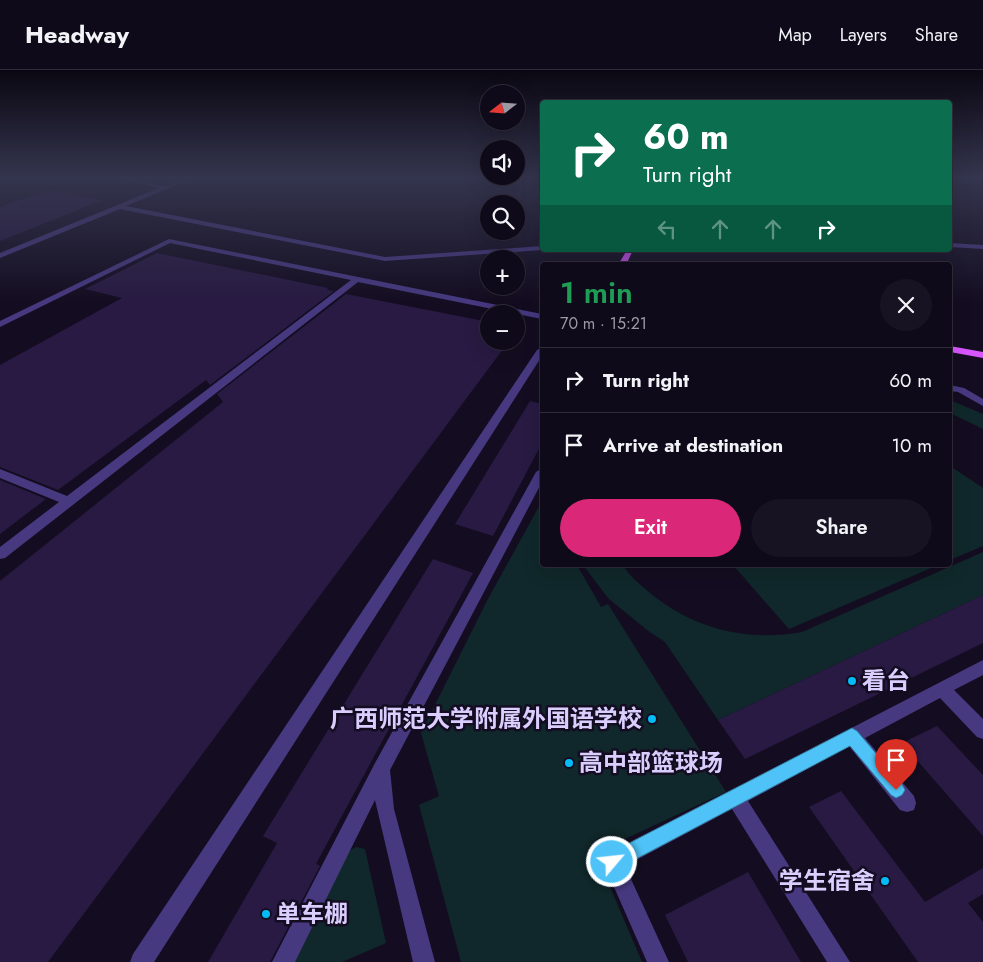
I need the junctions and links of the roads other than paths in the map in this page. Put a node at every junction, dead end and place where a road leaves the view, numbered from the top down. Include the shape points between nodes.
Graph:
1 (89, 220) edge
2 (183, 220) edge
3 (952, 245) edge
4 (983, 247) edge
5 (540, 248) edge
6 (0, 256) edge
7 (356, 279) junction
8 (540, 317) edge
9 (0, 324) edge
10 (952, 349) edge
11 (540, 353) edge
12 (983, 355) edge
13 (952, 388) edge
14 (983, 403) edge
15 (0, 473) edge
16 (540, 476) edge
17 (69, 501) junction
18 (0, 554) edge
19 (983, 668) edge
20 (942, 689) junction
21 (983, 731) edge
22 (852, 736) junction
23 (381, 769) junction
24 (735, 797) junction
25 (908, 803) dead end
26 (141, 962) edge
27 (283, 962) edge
28 (424, 962) edge
29 (658, 962) edge
30 (839, 962) edge

1 - 6 street
2 - 5 street via 385,260
3 - 4 street
7 - 8 street
7 - 9 street via 169,241
7 - 17 street
10 - 12 main road
11 - 26 street
13 - 14 street
15 - 17 street
16 - 23 street
17 - 18 street
19 - 20 street
20 - 21 street
20 - 22 street
22 - 24 street
22 - 25 street
23 - 27 street
23 - 28 street via 385,809
24 - 29 street via 612,862
24 - 30 street

